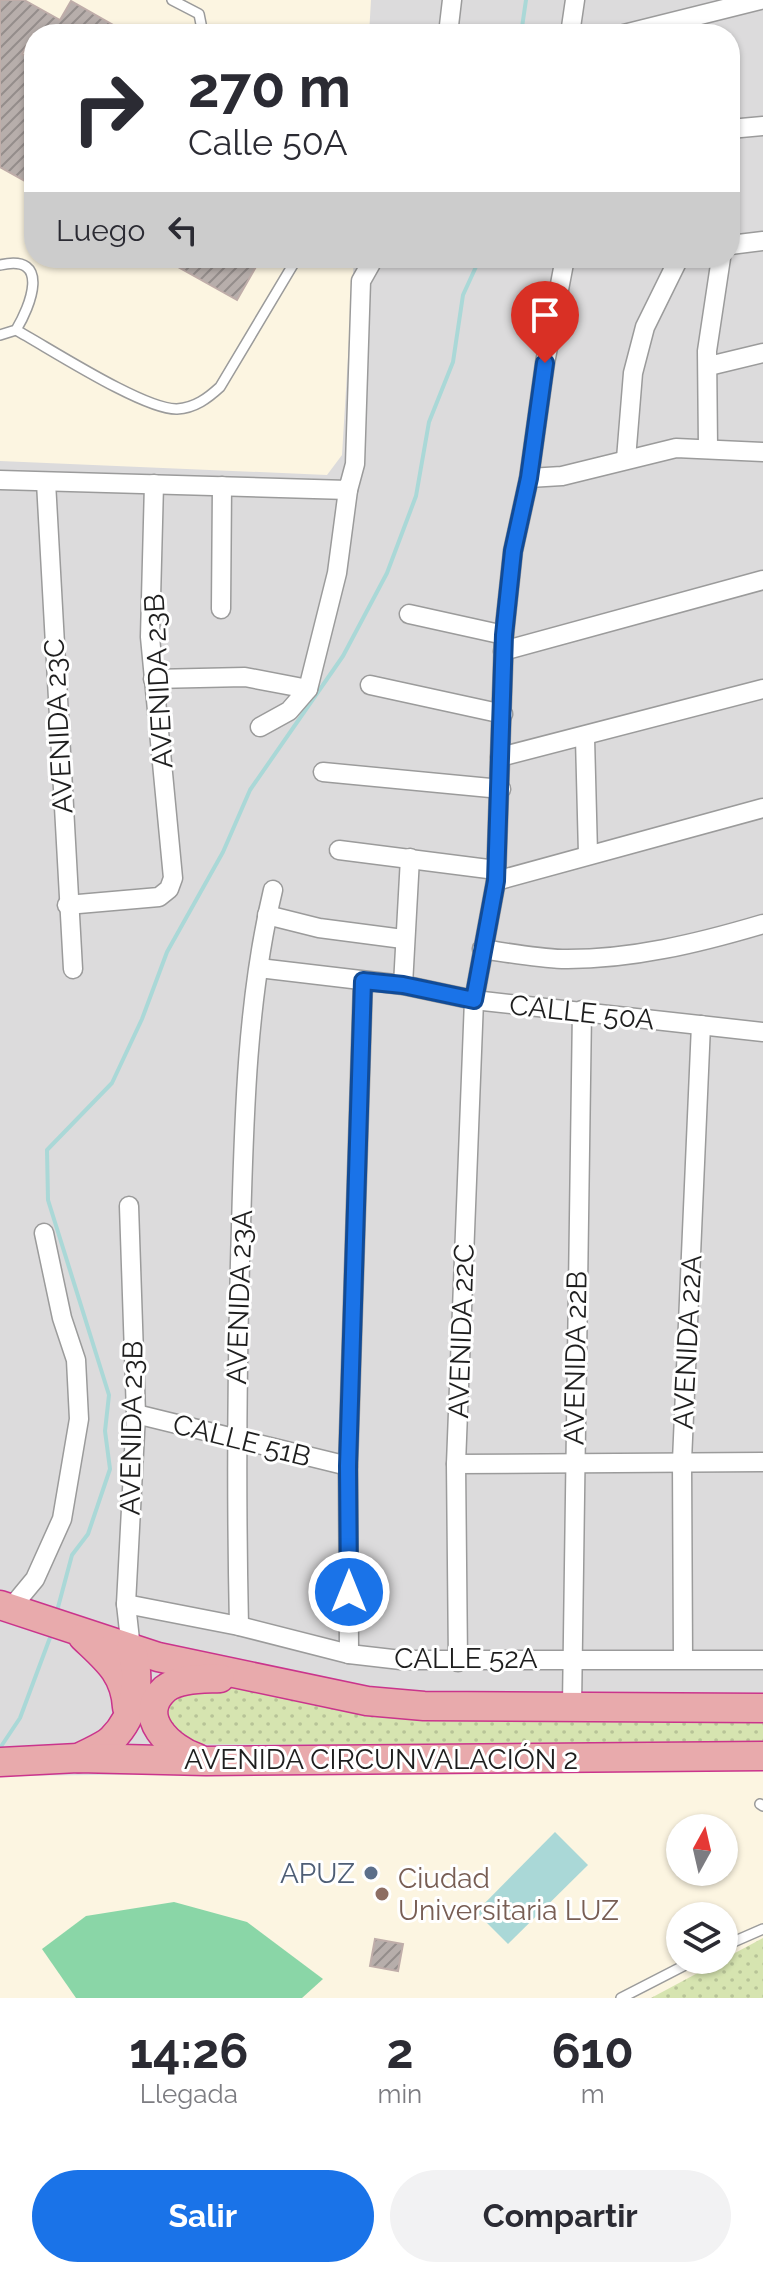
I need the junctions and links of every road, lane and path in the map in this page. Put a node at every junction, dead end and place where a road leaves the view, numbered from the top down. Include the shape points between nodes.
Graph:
1 (172, 0) edge
2 (452, 0) edge
3 (575, 0) edge
4 (760, 0) edge
5 (201, 24) edge
6 (449, 24) edge
7 (571, 24) edge
8 (664, 24) edge
9 (763, 126) edge
10 (740, 128) edge
11 (763, 241) edge
12 (740, 244) edge
13 (0, 265) edge
14 (291, 268) edge
15 (368, 268) edge
16 (563, 268) edge
17 (674, 268) edge
18 (719, 268) edge
19 (16, 330) junction
20 (0, 335) edge
21 (763, 353) edge
22 (709, 366) junction
23 (708, 447) junction
24 (763, 452) edge
25 (626, 459) junction
26 (529, 478) junction
27 (0, 480) edge
28 (46, 482) junction
29 (154, 484) junction
30 (222, 486) junction
31 (348, 490) junction
32 (763, 580) edge
33 (221, 609) dead end
34 (409, 614) dead end
35 (504, 643) junction
36 (153, 679) junction
37 (370, 685) dead end
38 (308, 689) junction
39 (763, 689) edge
40 (503, 714) junction
41 (260, 727) dead end
42 (585, 738) junction
43 (500, 757) junction
44 (323, 772) dead end
45 (501, 789) junction
46 (763, 808) edge
47 (339, 850) dead end
48 (588, 854) junction
49 (410, 858) junction
50 (496, 876) junction
51 (273, 890) dead end
52 (67, 905) junction
53 (267, 915) junction
54 (763, 924) edge
55 (403, 939) junction
56 (482, 949) junction
57 (259, 968) junction
58 (73, 969) dead end
59 (363, 981) junction
60 (403, 985) junction
61 (474, 1000) junction
62 (582, 1010) junction
63 (701, 1025) junction
64 (763, 1032) edge
65 (129, 1206) dead end
66 (44, 1233) dead end
67 (136, 1414) junction
68 (235, 1438) junction
69 (682, 1461) junction
70 (763, 1462) edge
71 (456, 1464) junction
72 (573, 1465) junction
73 (348, 1466) junction
74 (126, 1604) junction
75 (6, 1607) edge
76 (239, 1626) junction
77 (61, 1627) junction
78 (131, 1649) junction
79 (349, 1654) junction
80 (570, 1658) junction
81 (683, 1658) junction
82 (763, 1660) edge
83 (458, 1662) junction
84 (240, 1676) junction
85 (572, 1706) junction
86 (763, 1708) edge
87 (125, 1720) junction
88 (763, 1756) edge
89 (78, 1758) junction
90 (206, 1761) junction
91 (1, 1762) edge
92 (763, 1929) edge
93 (738, 1940) edge
94 (668, 1974) edge
95 (621, 1998) edge

1 - 5 lane via 199,14
2 - 6 street
3 - 7 street
4 - 8 street
9 - 10 street
11 - 12 street
13 - 19 lane via 15,263 32,276 33,299
14 - 19 lane via 220,387 186,408 145,400
15 - 31 street via 361,281 355,464
16 - 26 street, AVENIDA 22C
17 - 25 street via 645,327 633,373
18 - 22 street
19 - 20 lane
21 - 22 street
22 - 23 street
23 - 24 street
23 - 25 street
25 - 26 street via 562,476
26 - 35 street, AVENIDA 22C via 513,551
27 - 28 street
28 - 29 street
28 - 52 street, AVENIDA 23C
29 - 30 street
29 - 36 street, AVENIDA 23B
30 - 31 street
30 - 33 street
31 - 38 street via 337,573
32 - 35 street
34 - 35 street
35 - 40 street, AVENIDA 22C
36 - 38 street via 245,677
36 - 52 street, AVENIDA 23B via 173,878 169,889 159,897
37 - 40 street
38 - 41 street via 289,711
39 - 42 street
40 - 43 street, AVENIDA 22C
42 - 43 street
42 - 48 street
43 - 45 street, AVENIDA 22C
44 - 45 street
45 - 50 street, AVENIDA 22C
46 - 48 street
47 - 49 street
48 - 50 street
49 - 50 street
49 - 55 street
50 - 56 street, AVENIDA 22C
51 - 53 street, AVENIDA 23A
52 - 58 street, AVENIDA 23C
53 - 55 street
53 - 57 street, AVENIDA 23A
54 - 56 street via 614,957 561,959
55 - 60 street
56 - 61 street, AVENIDA 22C
57 - 59 street, CALLE 50A
57 - 68 street, AVENIDA 23A via 244,1114
59 - 60 street, CALLE 50A
59 - 73 street
60 - 61 street, CALLE 50A
61 - 62 street, CALLE 50A
61 - 71 street, AVENIDA 22C
62 - 63 street, CALLE 50A
62 - 72 street, AVENIDA 22B
63 - 64 street, CALLE 50A
63 - 69 street, AVENIDA 22A
65 - 67 street, AVENIDA 23B
66 - 75 street via 76,1360 79,1419 62,1519 35,1579
67 - 68 street, CALLE 51B
67 - 74 street, AVENIDA 23B
68 - 73 street, CALLE 51B
68 - 76 street, AVENIDA 23A
69 - 70 street
69 - 72 street
69 - 81 street, AVENIDA 22A
71 - 72 street
71 - 83 street, AVENIDA 22C
72 - 80 street, AVENIDA 22B
73 - 79 street
74 - 76 street, CALLE 52A
74 - 78 street, AVENIDA 23B
75 - 77 highway, AVENIDA CIRCUNVALACIÓN 2
76 - 79 street, CALLE 52A
77 - 78 highway, AVENIDA CIRCUNVALACIÓN 2
77 - 87 highway via 117,1670 124,1684
78 - 84 highway, AVENIDA CIRCUNVALACIÓN 2
78 - 87 highway via 138,1678
79 - 83 street, CALLE 52A
80 - 81 street, CALLE 52A
80 - 83 street, CALLE 52A
80 - 85 street, AVENIDA 22B
81 - 82 street, CALLE 52A
84 - 85 highway, AVENIDA CIRCUNVALACIÓN 2 via 396,1705
84 - 90 highway via 186,1681 165,1689 155,1706 158,1731 176,1750
85 - 86 highway, AVENIDA CIRCUNVALACIÓN 2
87 - 89 highway via 112,1740
88 - 90 highway, AVENIDA CIRCUNVALACIÓN 2
89 - 90 highway, AVENIDA CIRCUNVALACIÓN 2
89 - 91 highway, AVENIDA CIRCUNVALACIÓN 2
92 - 93 lane
94 - 95 lane

